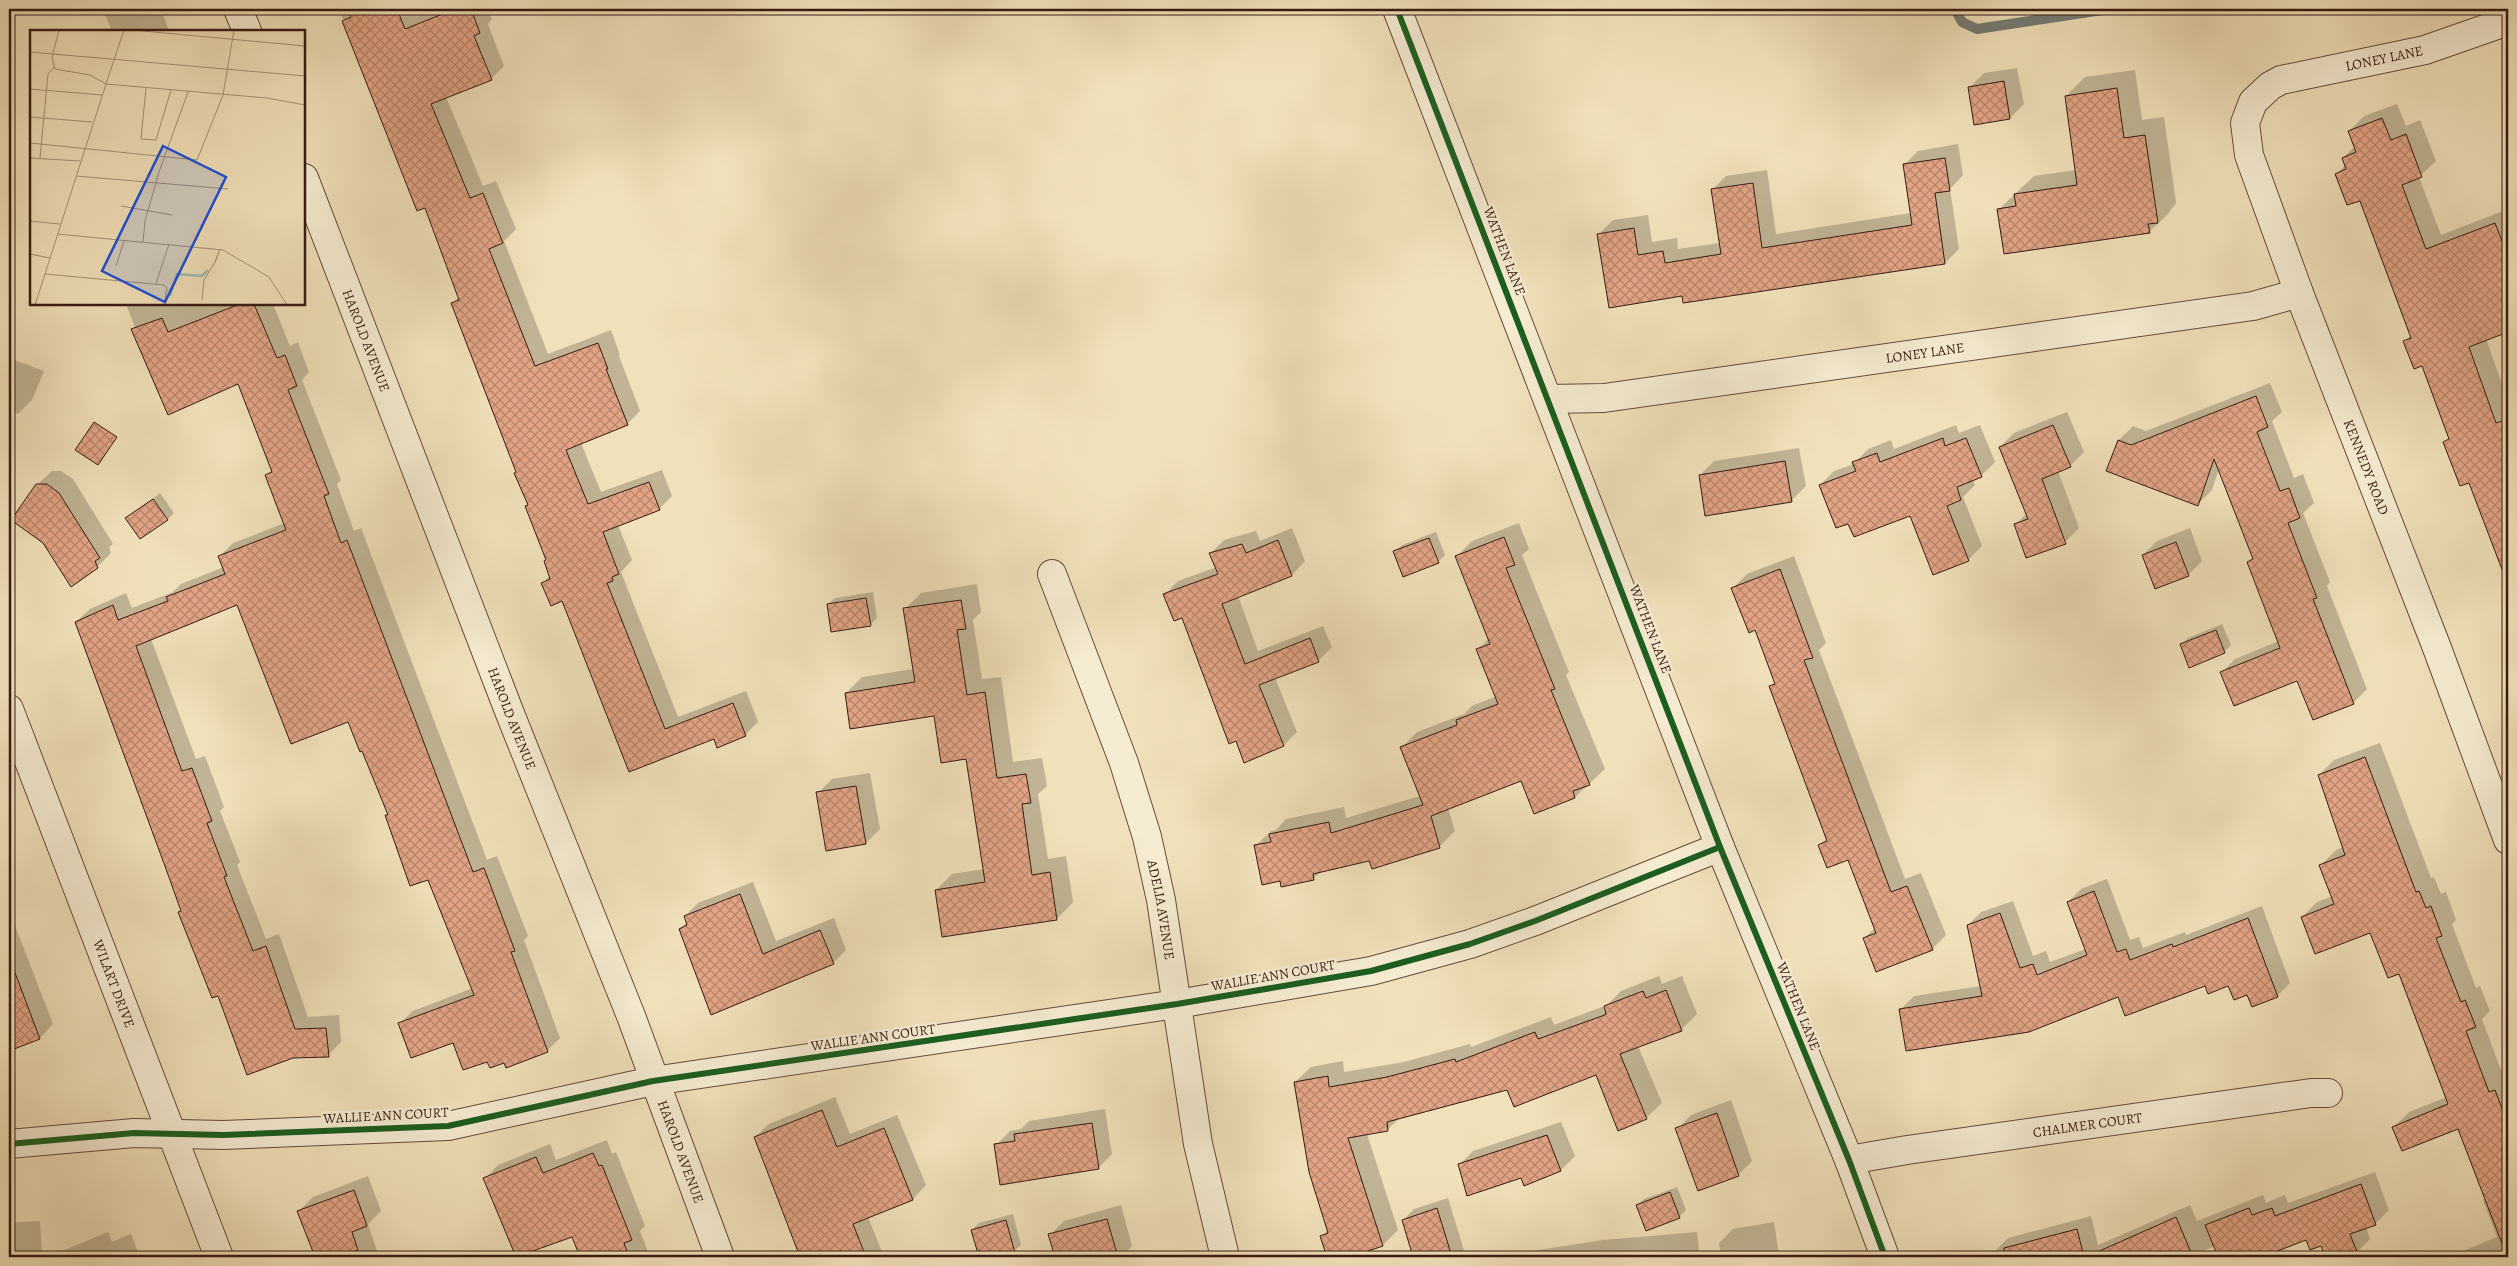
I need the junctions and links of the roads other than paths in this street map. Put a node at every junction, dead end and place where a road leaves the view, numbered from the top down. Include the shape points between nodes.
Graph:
1 (238, 9) edge
2 (1397, 9) edge
3 (2508, 21) edge
4 (247, 30) edge
5 (2261, 95) joint
6 (305, 181) edge
7 (2299, 293) junction
8 (1549, 399) junction
9 (1052, 574) dead end
10 (9, 709) edge
11 (2508, 840) edge
12 (1720, 846) junction
13 (1177, 1004) junction
14 (653, 1081) junction
15 (2328, 1093) dead end
16 (172, 1133) junction
17 (9, 1144) edge
18 (1849, 1160) junction
19 (219, 1257) edge
20 (720, 1257) edge
21 (1225, 1257) edge
22 (1885, 1257) edge

1 - 4 street
2 - 8 street, WATHEN LANE
3 - 5 street, LONEY LANE via 2425,50 2280,80
5 - 7 street, KENNEDY ROAD via 2254,102 2245,123 2249,155
6 - 14 street, HAROLD AVENUE via 631,1016
7 - 8 street, LONEY LANE via 2253,306 1633,394
7 - 11 street, KENNEDY ROAD
8 - 12 street, WATHEN LANE
9 - 13 street, ADELIA AVENUE via 1124,764 1147,836
10 - 16 street, WILART DRIVE
12 - 13 street, WALLIE ANN COURT via 1470,944 1372,971
12 - 18 street, WATHEN LANE
13 - 14 street, WALLIE ANN COURT
13 - 21 street, ADELIA AVENUE via 1198,1144
14 - 16 street, WALLIE ANN COURT via 448,1126 223,1135
14 - 20 street, HAROLD AVENUE
15 - 18 street, CHALMER COURT via 2301,1094
16 - 17 street, WALLIE ANN COURT via 134,1133
16 - 19 street, WILART DRIVE
18 - 22 street, WATHEN LANE

